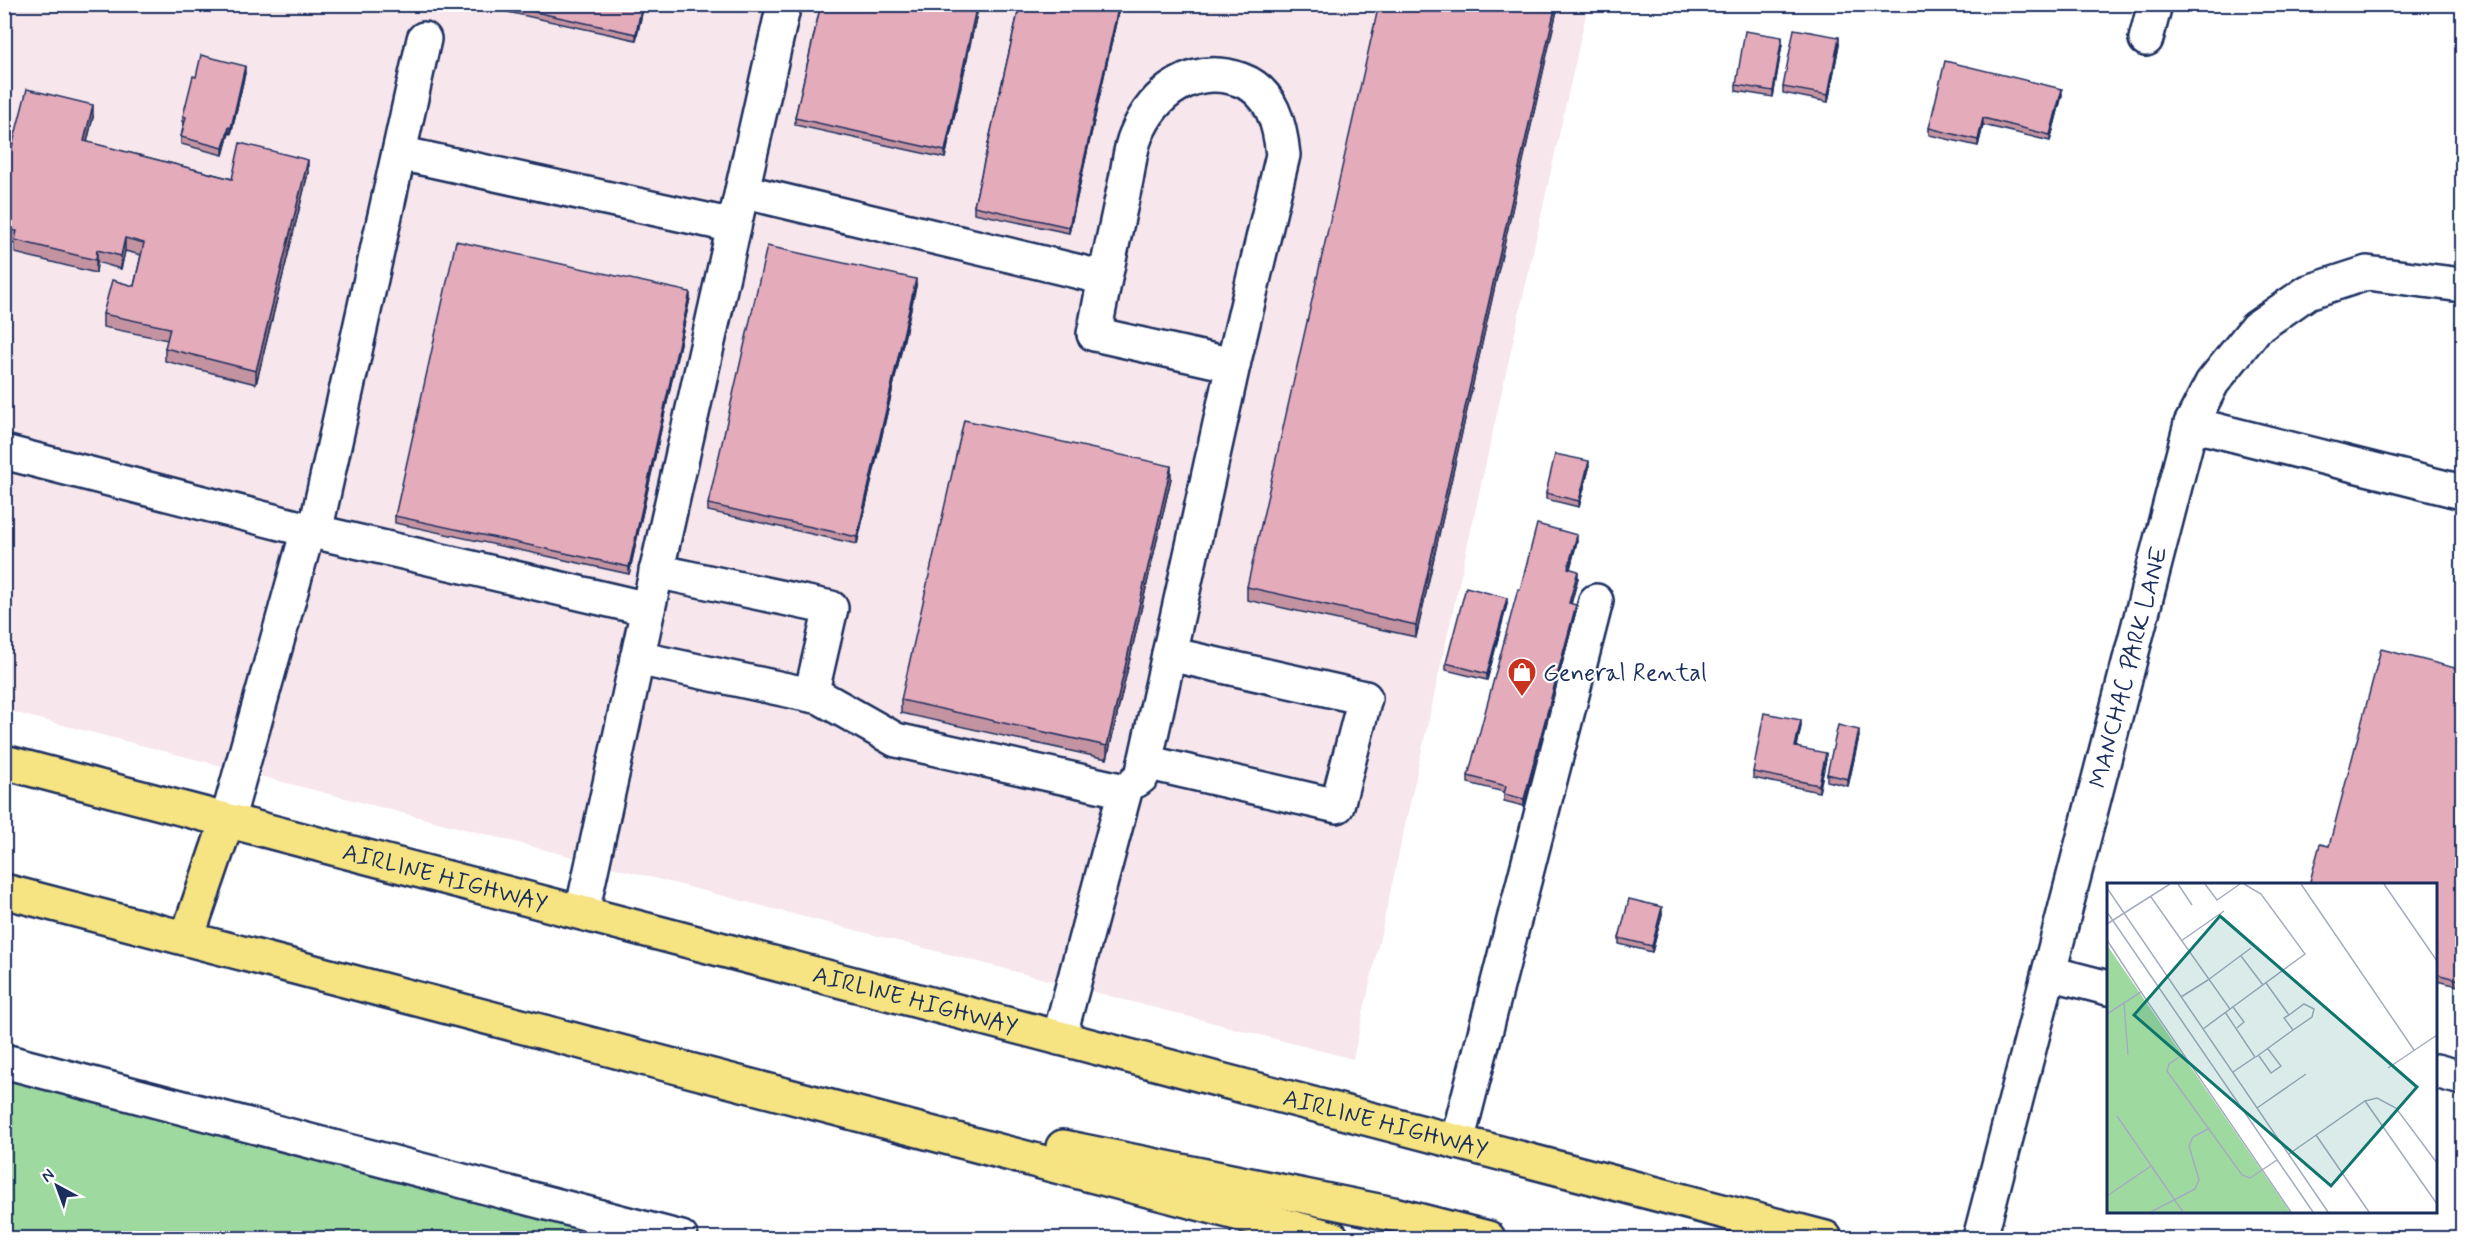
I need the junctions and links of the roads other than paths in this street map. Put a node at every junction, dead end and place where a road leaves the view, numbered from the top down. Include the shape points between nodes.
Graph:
1 (784, 4) edge
2 (2155, 4) edge
3 (424, 39) dead end
4 (2146, 39) dead end
5 (399, 153) junction
6 (742, 191) junction
7 (734, 226) junction
8 (1105, 278) junction
9 (2463, 285) edge
10 (1233, 364) junction
11 (2191, 424) junction
12 (4, 452) edge
13 (2463, 492) edge
14 (311, 531) junction
15 (656, 571) junction
16 (1596, 601) dead end
17 (648, 609) junction
18 (1169, 654) junction
19 (637, 658) junction
20 (811, 695) junction
21 (4, 762) edge
22 (1145, 762) junction
23 (1125, 791) junction
24 (227, 821) junction
25 (4, 891) edge
26 (582, 912) junction
27 (188, 938) junction
28 (2050, 973) junction
29 (2107, 987) edge
30 (1059, 1038) junction
31 (4, 1061) edge
32 (2437, 1071) edge
33 (2463, 1078) edge
34 (784, 1095) junction
35 (1457, 1142) junction
36 (593, 1228) edge
37 (681, 1239) edge
38 (1332, 1239) edge
39 (1488, 1239) edge
40 (1825, 1239) edge
41 (1980, 1239) edge

1 - 6 street
2 - 4 street
3 - 5 street
5 - 7 street
5 - 14 street
6 - 7 street
6 - 8 street
7 - 15 street
8 - 10 street via 1094,334
8 - 10 street via 1135,136 1150,108 1186,80 1205,74 1250,83 1271,105 1280,128 1283,155
9 - 11 street, MANCHAC PARK LANE via 2367,273 2308,292 2256,328 2212,383
10 - 18 street
11 - 13 street
11 - 28 street, MANCHAC PARK LANE
12 - 14 street
14 - 17 street
14 - 24 street
15 - 17 street
15 - 20 street via 831,608
16 - 35 street
17 - 19 street
18 - 22 street
18 - 22 street via 1365,698 1337,806
19 - 20 street
19 - 26 street
20 - 23 street via 896,740
21 - 24 highway, AIRLINE HIGHWAY
22 - 23 street via 1142,776
23 - 30 street
24 - 26 highway, AIRLINE HIGHWAY
24 - 27 highway
25 - 27 highway
26 - 30 highway, AIRLINE HIGHWAY
27 - 34 highway
28 - 29 street
28 - 41 street, MANCHAC PARK LANE
30 - 35 highway, AIRLINE HIGHWAY
31 - 36 street
32 - 33 street
34 - 38 highway
34 - 39 highway via 1370,1209
35 - 40 highway, AIRLINE HIGHWAY
36 - 37 street

